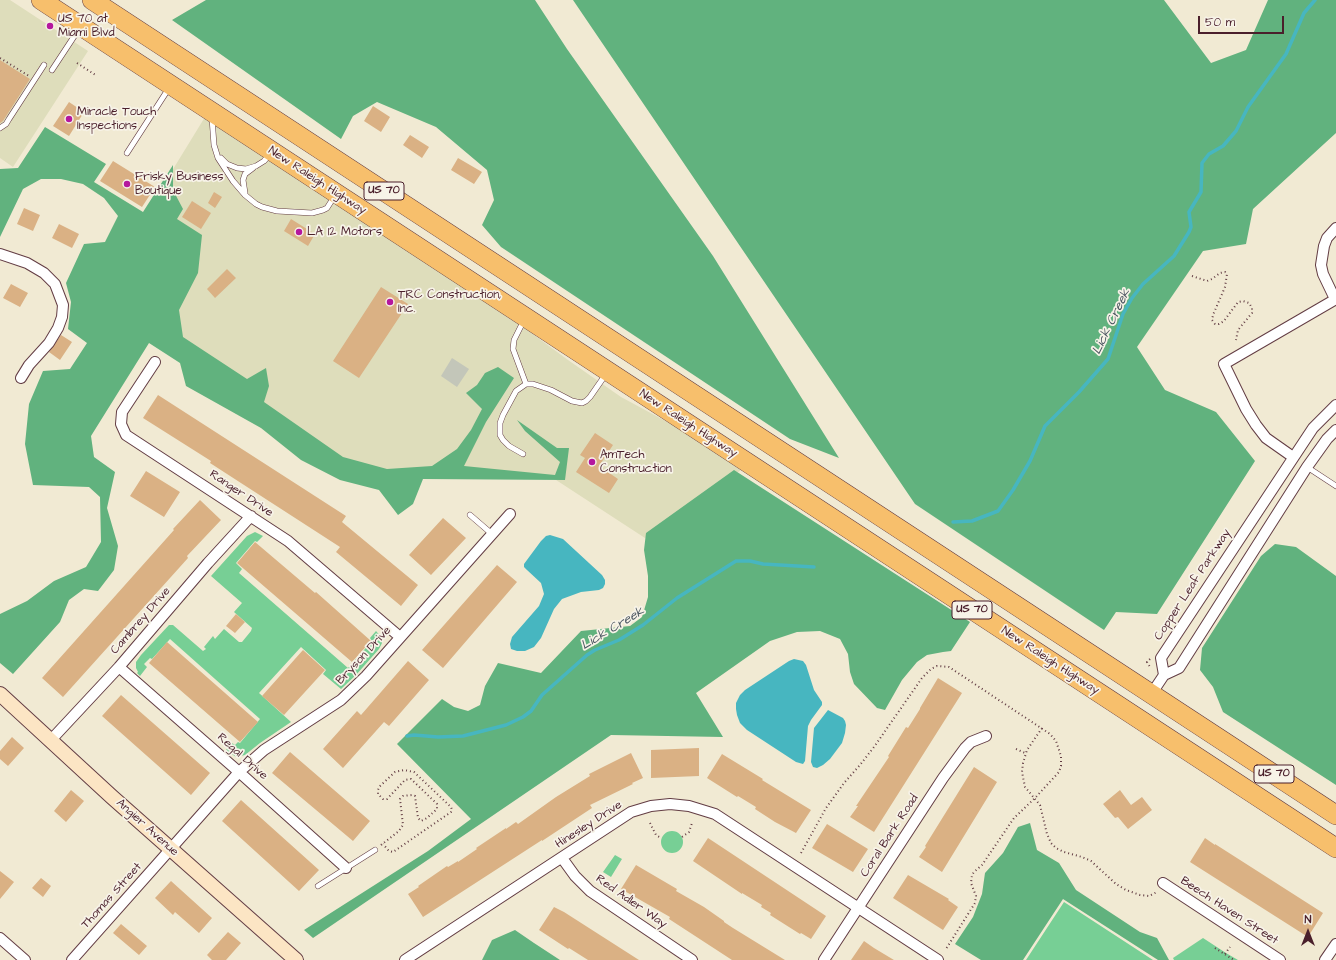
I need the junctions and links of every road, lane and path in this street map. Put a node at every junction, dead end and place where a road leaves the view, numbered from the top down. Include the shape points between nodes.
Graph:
1 (41, 0) edge
2 (99, 2) edge
3 (80, 27) junction
4 (0, 58) edge
5 (77, 63) dead end
6 (44, 65) dead end
7 (52, 70) dead end
8 (97, 76) dead end
9 (35, 80) junction
10 (171, 86) junction
11 (212, 113) junction
12 (0, 128) edge
13 (214, 145) junction
14 (272, 151) junction
15 (127, 153) dead end
16 (256, 166) junction
17 (352, 170) junction
18 (336, 194) junction
19 (245, 195) junction
20 (1336, 228) edge
21 (0, 254) edge
22 (1192, 276) dead end
23 (1335, 299) edge
24 (525, 318) junction
25 (1236, 340) dead end
26 (155, 362) dead end
27 (607, 371) junction
28 (21, 378) dead end
29 (526, 384) junction
30 (1336, 405) edge
31 (1336, 430) edge
32 (523, 454) dead end
33 (1293, 457) junction
34 (1307, 467) junction
35 (1336, 486) edge
36 (510, 514) dead end
37 (470, 515) dead end
38 (251, 516) junction
39 (492, 534) junction
40 (400, 637) junction
41 (119, 667) junction
42 (1164, 675) junction
43 (1152, 693) junction
44 (0, 694) edge
45 (1042, 728) dead end
46 (986, 736) dead end
47 (50, 741) junction
48 (1016, 749) dead end
49 (1026, 753) junction
50 (239, 772) junction
51 (1336, 815) edge
52 (650, 823) dead end
53 (692, 823) dead end
54 (682, 837) dead end
55 (661, 838) dead end
56 (384, 844) junction
57 (1336, 848) edge
58 (171, 849) junction
59 (375, 850) joint
60 (562, 858) junction
61 (346, 868) junction
62 (318, 886) dead end
63 (1161, 886) joint
64 (859, 908) junction
65 (0, 938) edge
66 (1336, 944) edge
67 (1230, 947) dead end
68 (1215, 948) dead end
69 (1225, 954) junction
70 (25, 960) edge
71 (72, 960) edge
72 (296, 960) edge
73 (405, 960) edge
74 (692, 960) edge
75 (824, 960) edge
76 (938, 960) edge
77 (1234, 960) edge
78 (1280, 960) edge
79 (1325, 960) edge

1 - 3 highway, New Raleigh Highway / US 70
2 - 3 highway
2 - 17 highway, US 70
3 - 7 lane
3 - 10 highway, New Raleigh Highway / US 70
4 - 9 path
5 - 8 path
6 - 9 lane
9 - 12 lane via 9,120
10 - 11 highway, New Raleigh Highway / US 70
10 - 15 lane
11 - 13 lane
11 - 14 highway, New Raleigh Highway / US 70
13 - 16 lane via 219,157 226,164 246,169
13 - 19 lane via 225,170
14 - 16 lane
14 - 18 highway, New Raleigh Highway / US 70
16 - 19 lane via 245,174 242,180
17 - 18 highway
17 - 43 highway, US 70
18 - 19 lane via 327,208 312,213 269,210
18 - 24 highway, New Raleigh Highway / US 70
20 - 23 street via 1327,238 1321,265
21 - 28 street via 27,263 44,273 55,284 63,305 58,328
22 - 25 path via 1207,281 1220,273 1227,274 1225,287 1213,315 1212,320 1215,324 1224,320 1236,303 1249,303 1252,312 1236,333
23 - 33 street via 1224,364 1256,425 1266,438
24 - 27 highway, New Raleigh Highway / US 70
24 - 29 lane via 514,340 513,349
26 - 38 street, Ranger Drive via 122,412 121,424 126,435
27 - 29 lane via 590,397 582,403 541,386
27 - 57 highway, New Raleigh Highway / US 70
29 - 32 lane via 516,391 502,415 500,429 503,440
30 - 33 street, Copper Leaf Parkway via 1313,428
31 - 34 street via 1326,439
33 - 42 street, Copper Leaf Parkway via 1161,658
34 - 35 lane
34 - 42 street via 1179,668
36 - 39 street, Bryson Drive
37 - 39 lane
38 - 40 street, Ranger Drive via 288,542
38 - 41 street, Cambrey Drive
39 - 40 street, Bryson Drive
40 - 50 street, Bryson Drive via 341,700 264,750
41 - 47 street, Cambrey Drive
41 - 50 street, Regal Drive
42 - 43 street
43 - 51 highway, US 70
44 - 47 street, Angier Avenue
45 - 49 path
46 - 64 street, Coral Bark Road via 971,742 965,748
47 - 58 street, Angier Avenue
48 - 49 path
49 - 63 path via 1022,768 1023,781 1040,805 1047,834 1054,846 1091,861 1116,884 1131,892 1149,896
50 - 58 street, Bryson Drive
50 - 61 street, Regal Drive
52 - 55 path via 656,835
53 - 54 path via 689,832
56 - 56 path via 403,825 400,799 403,796 415,796 418,818 421,820 437,809 437,804 411,779 405,780 387,799 378,794 379,787 395,772 414,772 451,807 451,812 393,852
56 - 59 path
58 - 71 street, Thomas Street
58 - 72 street, Angier Avenue
59 - 61 lane
60 - 64 street, Hinesley Drive via 631,812 670,804 689,806 715,814
60 - 73 street, Hinesley Drive
60 - 74 street, Red Adler Way via 578,880 590,891
61 - 62 lane
63 - 78 street, Beech Haven Street
64 - 75 street, Coral Bark Road
64 - 76 street, Hinesley Drive
65 - 70 street
66 - 79 street
67 - 69 path
68 - 69 path
69 - 77 path

